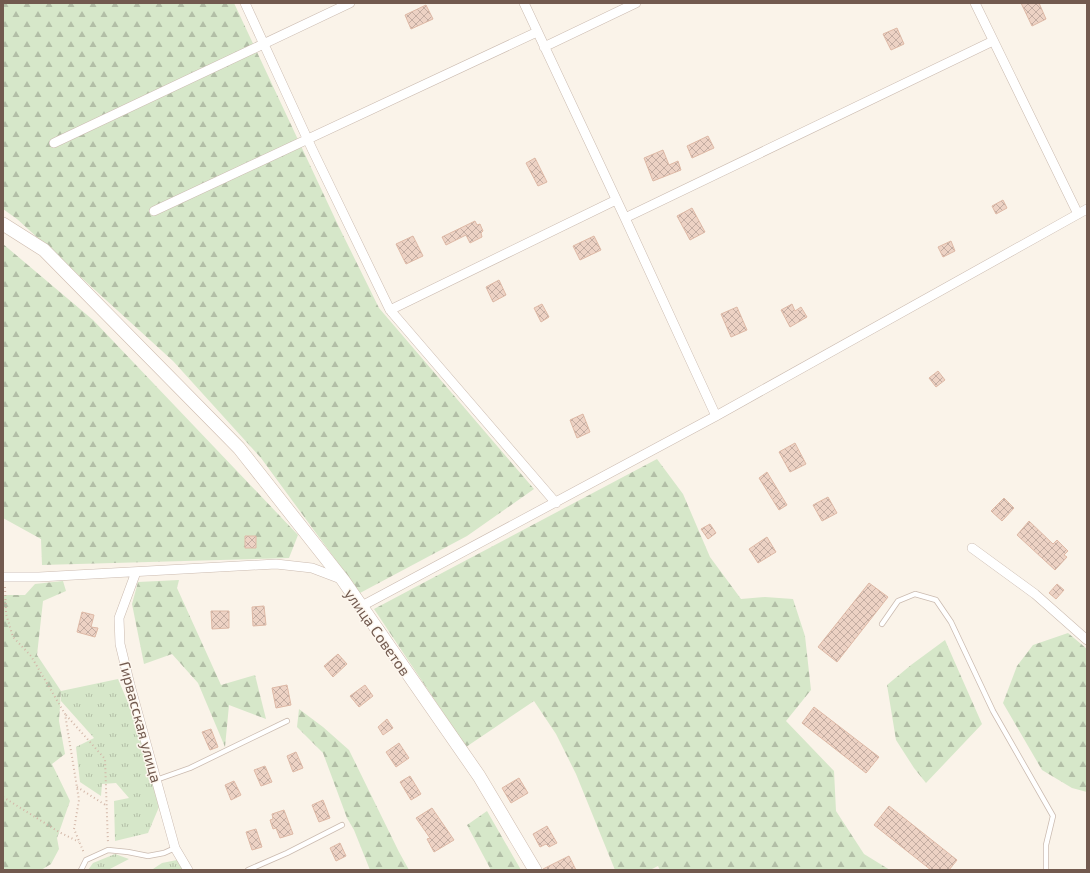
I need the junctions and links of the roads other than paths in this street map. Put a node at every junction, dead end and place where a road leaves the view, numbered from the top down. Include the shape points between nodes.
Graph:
1 (245, 3) edge
2 (350, 3) edge
3 (524, 3) edge
4 (636, 3) edge
5 (974, 3) edge
6 (537, 32) junction
7 (993, 41) junction
8 (264, 44) junction
9 (544, 47) junction
10 (307, 139) junction
11 (54, 143) dead end
12 (616, 200) junction
13 (1087, 209) edge
14 (154, 210) dead end
15 (1078, 214) junction
16 (625, 218) junction
17 (3, 224) edge
18 (390, 310) junction
19 (716, 416) junction
20 (556, 503) junction
21 (972, 548) dead end
22 (136, 572) junction
23 (4, 577) edge
24 (342, 580) junction
25 (360, 607) junction
26 (882, 624) dead end
27 (1087, 640) edge
28 (287, 721) dead end
29 (156, 780) junction
30 (342, 825) dead end
31 (175, 848) junction
32 (81, 870) edge
33 (188, 870) edge
34 (248, 870) edge
35 (535, 870) edge
36 (1046, 870) edge

1 - 8 street
2 - 8 street
3 - 6 street
4 - 9 street
5 - 7 street
6 - 9 street
6 - 10 street
7 - 15 street
7 - 16 street
8 - 10 street
8 - 11 street
9 - 12 street
10 - 14 street
10 - 18 street
12 - 16 street
12 - 18 street
13 - 15 street
15 - 19 street
16 - 19 street
17 - 24 main road via 44,250 239,448
18 - 20 street
19 - 20 street
20 - 25 street
21 - 27 street via 1034,594
22 - 23 street, улица Советов
22 - 24 street, улица Советов via 276,564 312,568
22 - 29 street, Гирвасская улица via 120,618 120,644
24 - 25 main road, улица Советов
25 - 35 main road, улица Советов via 479,776
26 - 36 lane via 898,601 915,594 936,600 951,622 993,711 1053,816 1046,845
28 - 29 lane via 190,768
29 - 31 street, Гирвасская улица
30 - 34 lane
31 - 32 lane via 148,856 108,850 86,860
31 - 33 street, Гирвасская улица

